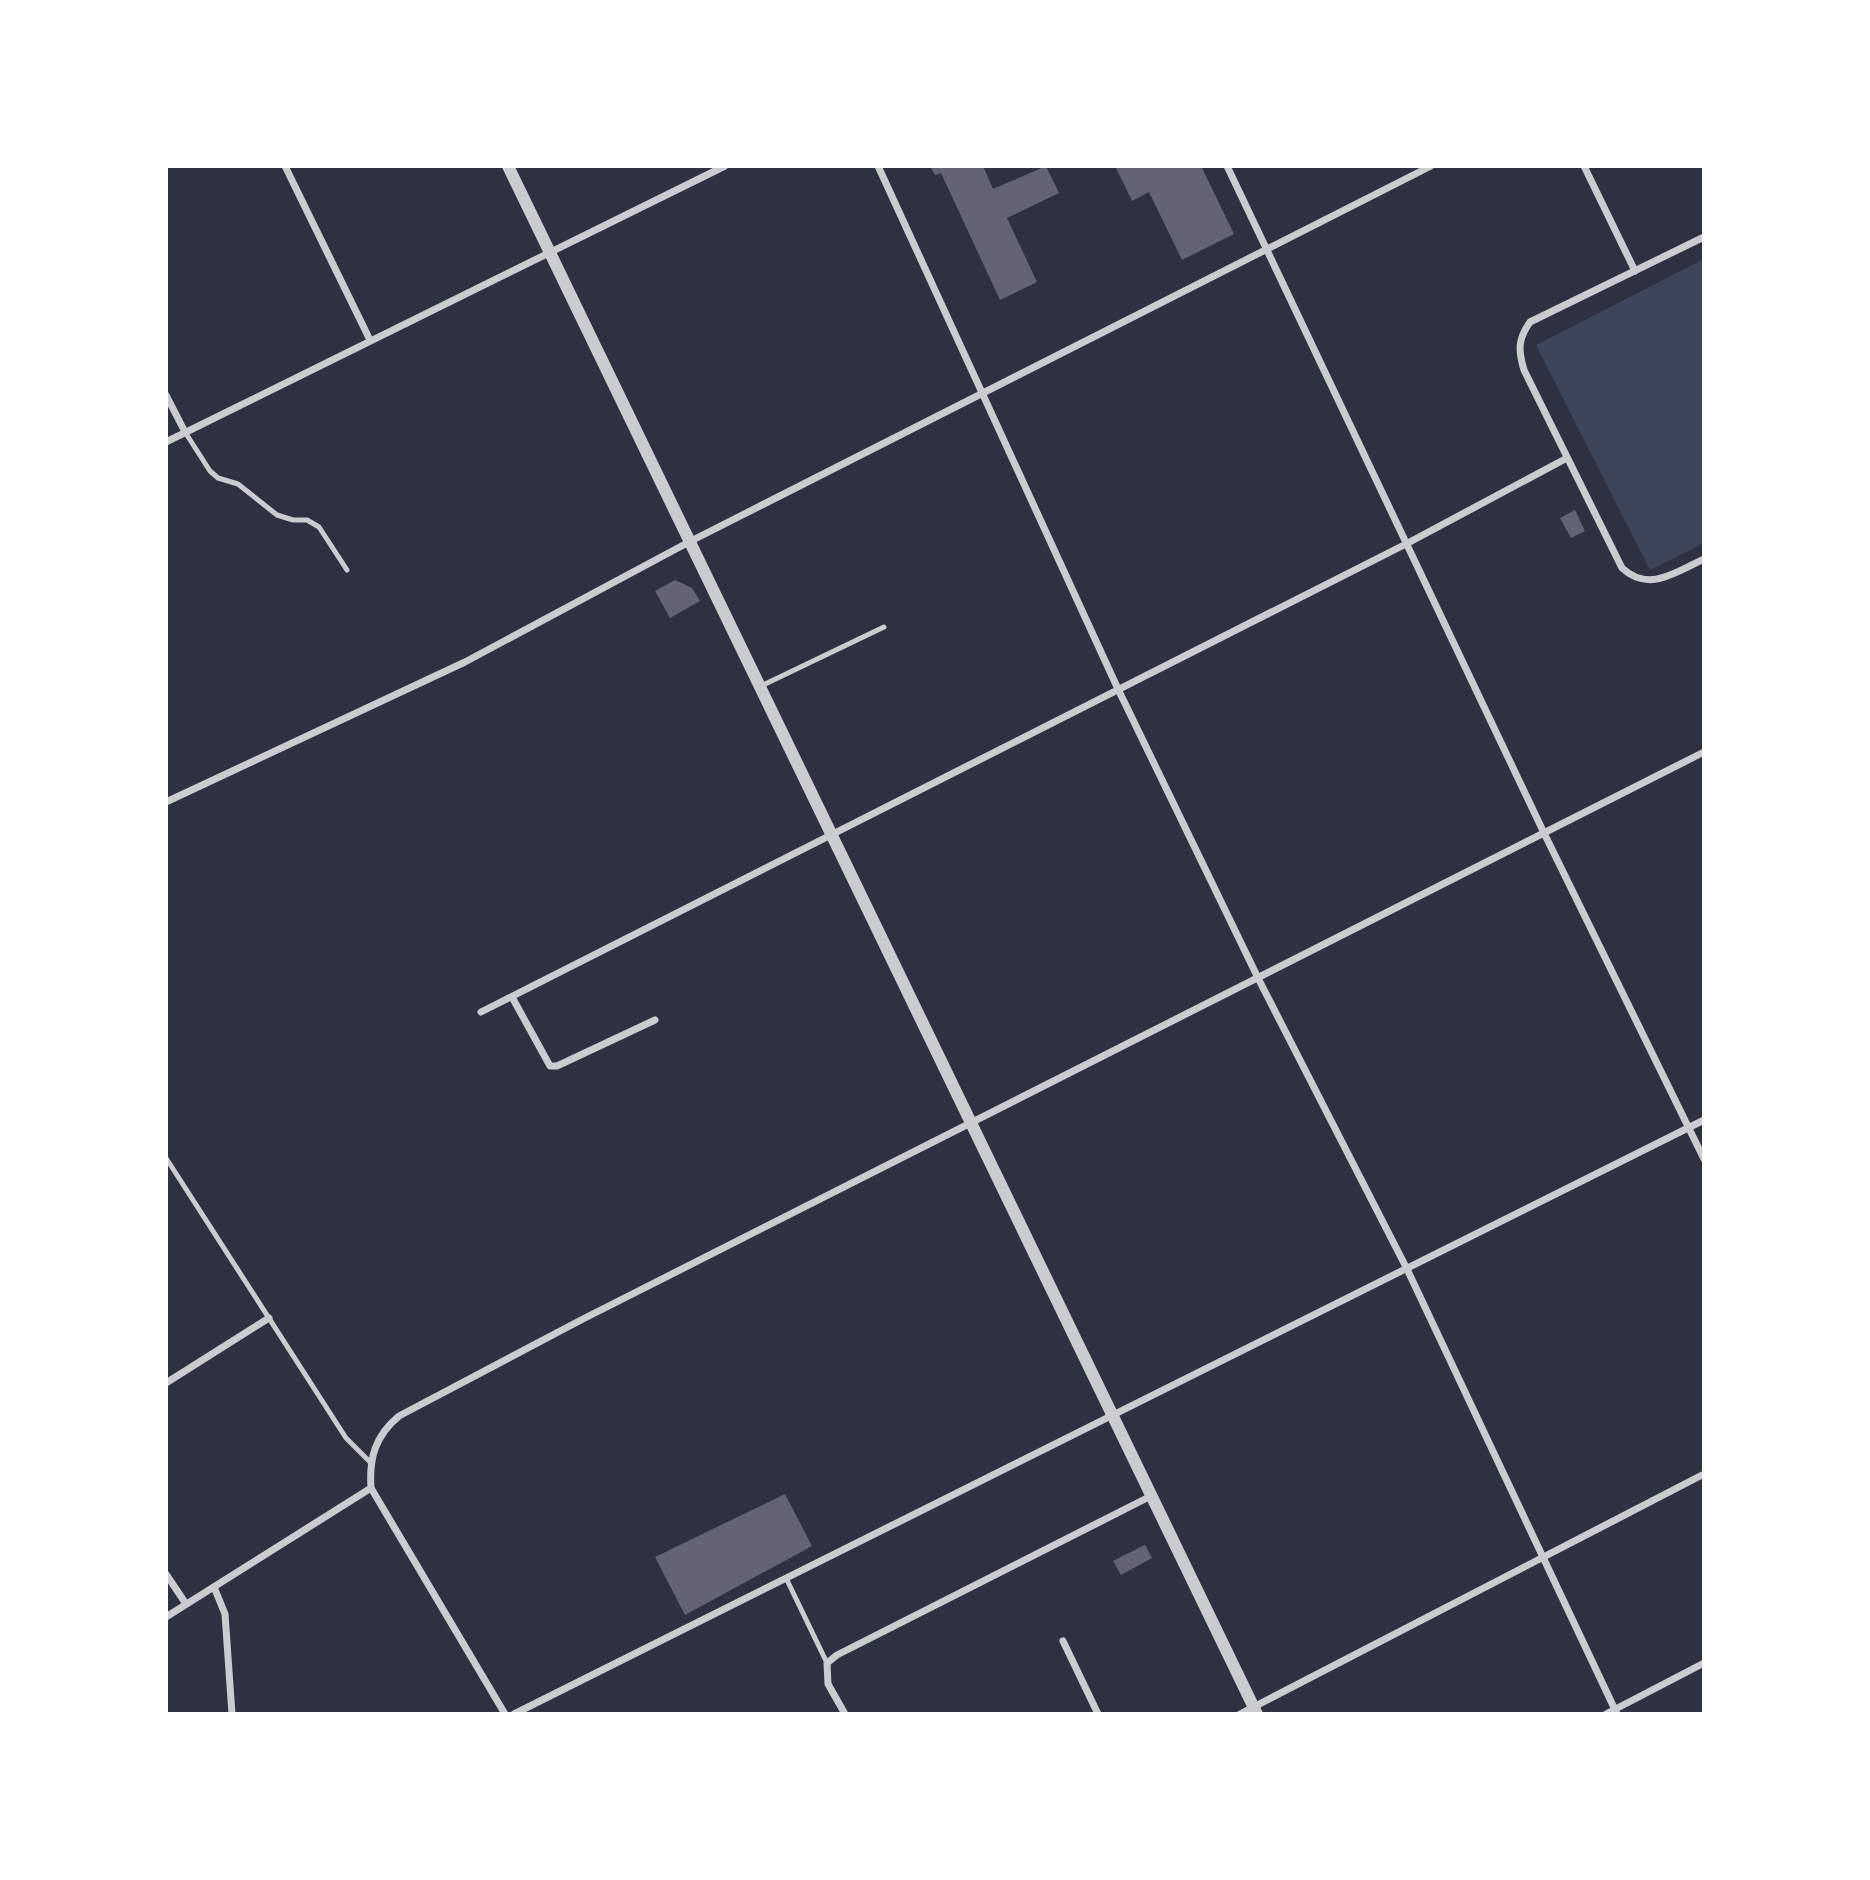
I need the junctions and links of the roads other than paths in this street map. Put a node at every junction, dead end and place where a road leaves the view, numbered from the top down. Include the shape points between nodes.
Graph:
1 (285, 166) edge
2 (508, 166) edge
3 (725, 166) edge
4 (878, 166) edge
5 (1227, 166) edge
6 (1431, 166) edge
7 (1584, 166) edge
8 (1704, 237) edge
9 (1266, 249) junction
10 (550, 252) junction
11 (1635, 271) junction
12 (370, 340) junction
13 (166, 395) edge
14 (982, 395) junction
15 (185, 432) junction
16 (166, 442) edge
17 (1567, 458) junction
18 (690, 541) junction
19 (1406, 544) junction
20 (1704, 559) edge
21 (347, 570) dead end
22 (884, 627) dead end
23 (760, 687) junction
24 (1118, 689) junction
25 (1704, 752) edge
26 (166, 802) edge
27 (1544, 832) junction
28 (830, 837) junction
29 (1259, 980) junction
30 (512, 997) junction
31 (481, 1012) dead end
32 (655, 1020) dead end
33 (1704, 1119) edge
34 (971, 1122) junction
35 (1689, 1128) junction
36 (166, 1158) edge
37 (1704, 1159) edge
38 (1407, 1269) junction
39 (269, 1318) junction
40 (166, 1383) edge
41 (1113, 1416) junction
42 (370, 1462) junction
43 (1704, 1474) edge
44 (371, 1488) junction
45 (1151, 1496) junction
46 (1543, 1557) junction
47 (166, 1574) edge
48 (786, 1577) junction
49 (214, 1587) junction
50 (186, 1604) junction
51 (166, 1617) edge
52 (1063, 1641) dead end
53 (827, 1663) junction
54 (1704, 1663) edge
55 (1255, 1710) edge
56 (1616, 1711) edge
57 (232, 1714) edge
58 (505, 1714) edge
59 (514, 1714) edge
60 (845, 1714) edge
61 (1098, 1714) edge
62 (1240, 1714) edge
63 (1606, 1714) edge

1 - 12 street
2 - 10 street
3 - 10 street
4 - 14 street
5 - 9 street
6 - 9 street
7 - 11 street
8 - 11 street
9 - 14 street
9 - 19 street
10 - 12 street
10 - 18 street
11 - 17 street via 1530,322 1521,335 1524,370
12 - 15 street
13 - 15 street
14 - 18 street
14 - 24 street
15 - 16 street
15 - 21 lane via 218,478 238,484 277,515 319,527
17 - 19 street
17 - 20 street via 1622,568 1633,579 1650,582
18 - 23 street
18 - 26 street via 465,662
19 - 24 street
19 - 27 street
22 - 23 lane
23 - 28 street
24 - 28 street
24 - 29 street
25 - 27 street
27 - 29 street
27 - 35 street
28 - 30 street
28 - 34 street
29 - 34 street
29 - 38 street
30 - 31 street
30 - 32 street via 550,1066
33 - 35 street
34 - 41 street
34 - 42 street via 399,1416 380,1436
35 - 37 street
35 - 38 street
36 - 39 lane
38 - 41 street
38 - 46 street
39 - 40 street
39 - 42 lane via 346,1438
41 - 45 street
41 - 48 street
42 - 44 street
43 - 46 street
44 - 49 street
44 - 58 street
45 - 53 street
45 - 55 street
46 - 55 street
46 - 56 street
47 - 50 street
48 - 53 lane
48 - 59 street
49 - 50 street
49 - 57 street via 225,1614
50 - 51 street
52 - 61 street
53 - 60 street via 828,1684
54 - 56 street
55 - 62 street
56 - 63 street

